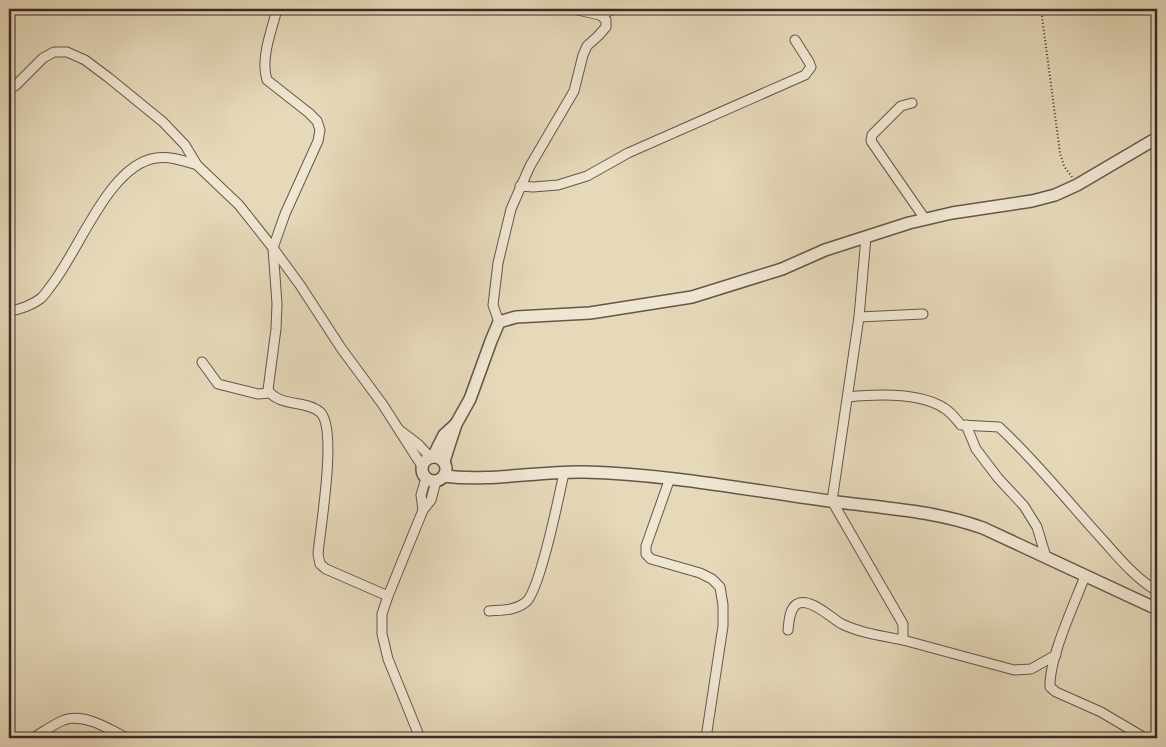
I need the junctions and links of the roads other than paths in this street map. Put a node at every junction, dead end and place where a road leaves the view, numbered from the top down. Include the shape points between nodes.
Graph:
1 (278, 9) edge
2 (572, 9) edge
3 (614, 9) edge
4 (600, 15) junction
5 (795, 40) dead end
6 (9, 87) edge
7 (912, 103) dead end
8 (1157, 138) edge
9 (197, 165) junction
10 (520, 186) junction
11 (925, 219) junction
12 (866, 237) junction
13 (273, 248) junction
14 (9, 312) edge
15 (922, 314) dead end
16 (859, 317) junction
17 (499, 322) junction
18 (202, 362) dead end
19 (270, 393) junction
20 (848, 398) junction
21 (966, 425) junction
22 (432, 460) junction
23 (564, 473) junction
24 (436, 478) junction
25 (670, 478) junction
26 (832, 501) junction
27 (1046, 557) junction
28 (1085, 576) junction
29 (1157, 591) edge
30 (388, 596) junction
31 (1157, 609) edge
32 (489, 611) dead end
33 (788, 630) dead end
34 (903, 640) junction
35 (1056, 655) junction
36 (33, 738) edge
37 (127, 738) edge
38 (420, 738) edge
39 (706, 738) edge
40 (1145, 738) edge

1 - 13 street via 265,60 267,80 309,113 320,130
2 - 4 street
3 - 4 street
4 - 10 street via 606,20 606,27 587,46 574,91
5 - 10 street via 809,62 810,67 805,74 637,149 587,176 558,185
6 - 9 street via 15,86 43,58 54,52 67,52 85,60 163,122 185,144
7 - 11 street via 900,106 872,135 871,141
8 - 11 street via 1055,195
9 - 13 street via 239,205
9 - 14 street via 172,157 156,158 135,166 107,196 67,264 41,298
10 - 17 street via 498,263 493,305
11 - 12 street
12 - 16 street
12 - 17 street via 782,269 692,297 590,313 516,317
13 - 19 street via 277,304 268,385
13 - 22 street via 399,430
15 - 16 street
16 - 20 street
17 - 22 street via 470,398
18 - 19 street via 218,384 258,394
19 - 30 street via 314,408 321,413 327,425 328,452 318,554 320,564
20 - 21 street via 873,395 915,398 947,409 961,425
20 - 26 street
21 - 27 street via 976,449 1024,506 1037,527
21 - 29 street via 999,426 1124,564
22 - 24 street via 424,475
22 - 24 street via 446,468
23 - 24 street
23 - 25 street
23 - 32 street via 548,545 532,593 518,608
24 - 30 street via 431,500
25 - 26 street
25 - 39 street via 646,554 651,559 689,568 712,579 720,587 724,604
26 - 27 street via 962,520
26 - 34 street via 903,624
27 - 28 street
28 - 31 street
28 - 35 street
30 - 38 street via 382,614 384,647
33 - 34 street via 792,610 800,603 819,608 844,624
34 - 35 street via 1014,670 1031,669
35 - 40 street via 1052,689
36 - 37 street via 74,718 86,719

